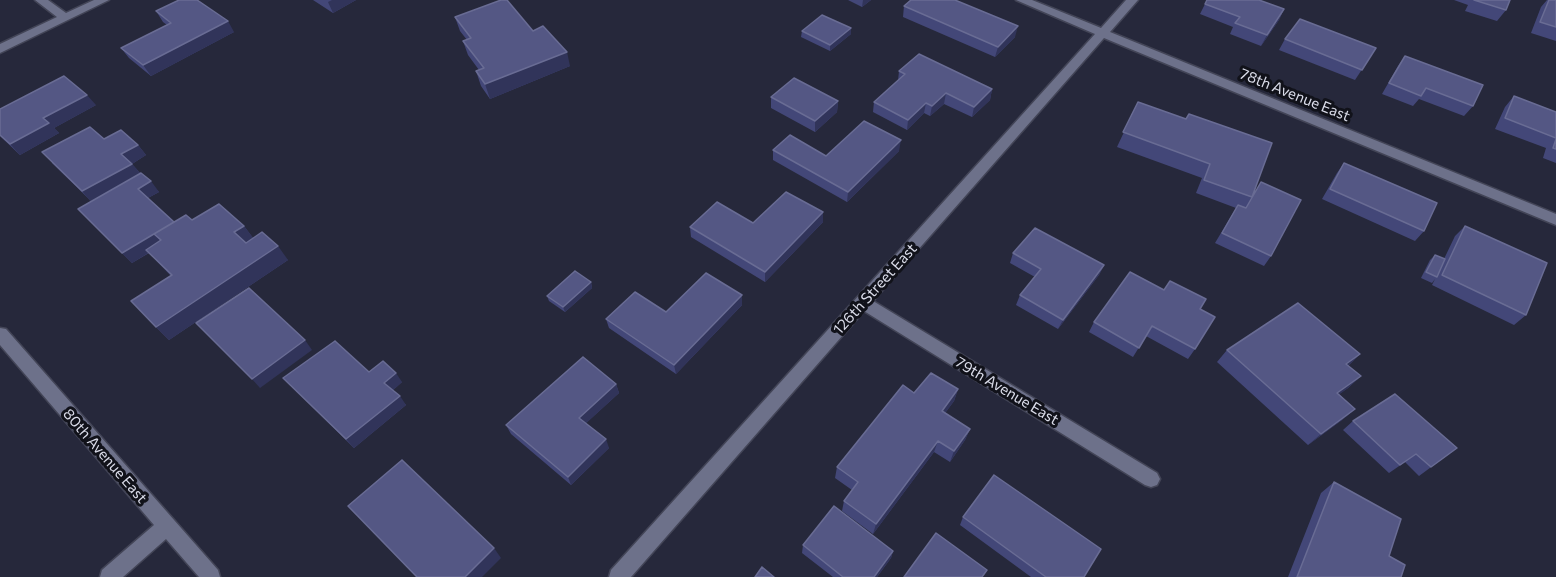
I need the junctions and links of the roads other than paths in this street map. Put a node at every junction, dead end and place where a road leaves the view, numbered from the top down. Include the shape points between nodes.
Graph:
1 (41, 0) edge
2 (103, 0) edge
3 (1022, 0) edge
4 (1132, 0) edge
5 (65, 18) junction
6 (1102, 34) junction
7 (0, 49) edge
8 (1556, 220) edge
9 (862, 303) junction
10 (0, 334) edge
11 (1151, 478) dead end
12 (166, 527) junction
13 (109, 577) edge
14 (211, 577) edge
15 (618, 577) edge

1 - 5 street
2 - 5 street
3 - 6 street, 78th Avenue East
4 - 6 street, 126th Street East
5 - 7 street
6 - 8 street, 78th Avenue East
6 - 9 street, 126th Street East
9 - 11 street, 79th Avenue East
9 - 15 street, 126th Street East
10 - 12 street, 80th Avenue East
12 - 13 street
12 - 14 street, 80th Avenue East

